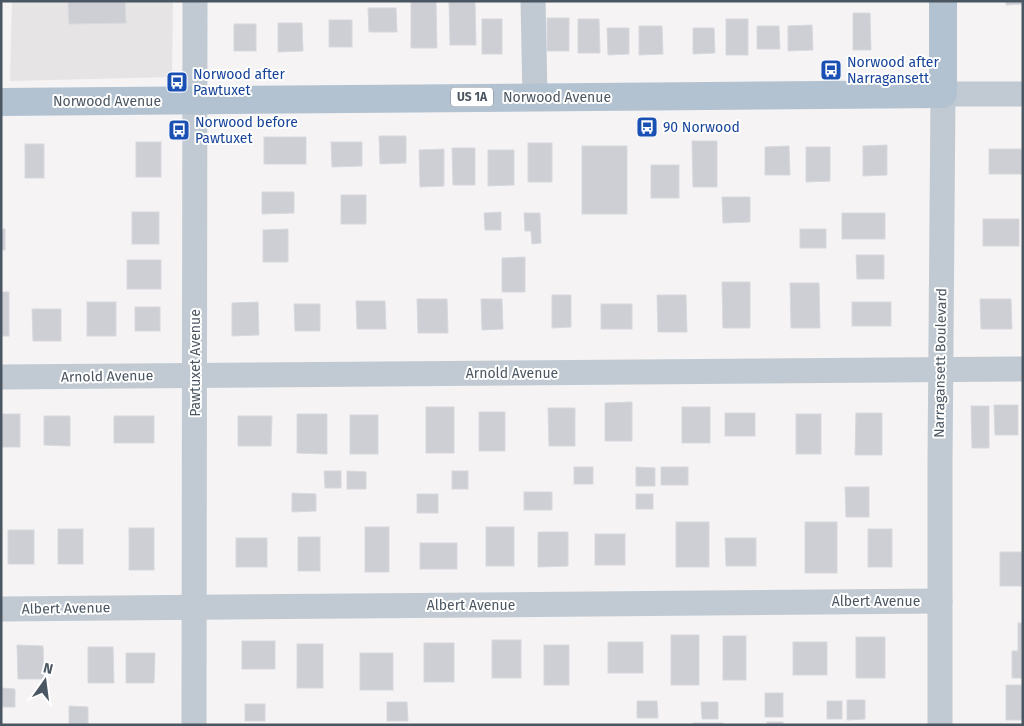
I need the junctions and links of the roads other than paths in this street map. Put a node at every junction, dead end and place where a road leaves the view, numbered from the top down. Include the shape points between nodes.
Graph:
1 (195, 1) edge
2 (534, 1) edge
3 (943, 1) edge
4 (943, 94) junction
5 (1023, 94) edge
6 (535, 97) junction
7 (195, 100) junction
8 (1, 102) edge
9 (1023, 369) edge
10 (940, 370) junction
11 (195, 375) junction
12 (1, 377) edge
13 (940, 601) junction
14 (194, 607) junction
15 (1, 609) edge
16 (194, 725) edge
17 (940, 725) edge

1 - 7 street, Pawtuxet Avenue
2 - 6 street
3 - 4 main road, Narragansett Boulevard
4 - 5 street, Norwood Avenue
4 - 6 main road, Norwood Avenue / US 1A
4 - 10 street, Narragansett Boulevard
6 - 7 main road, Norwood Avenue / US 1A
7 - 8 main road, Norwood Avenue / US 1A
7 - 11 street, Pawtuxet Avenue
9 - 10 street, Arnold Avenue
10 - 11 street, Arnold Avenue
10 - 13 street, Narragansett Boulevard
11 - 12 street, Arnold Avenue
11 - 14 street, Pawtuxet Avenue
13 - 14 street, Albert Avenue
13 - 17 street, Narragansett Boulevard
14 - 15 street, Albert Avenue
14 - 16 street, Pawtuxet Avenue

